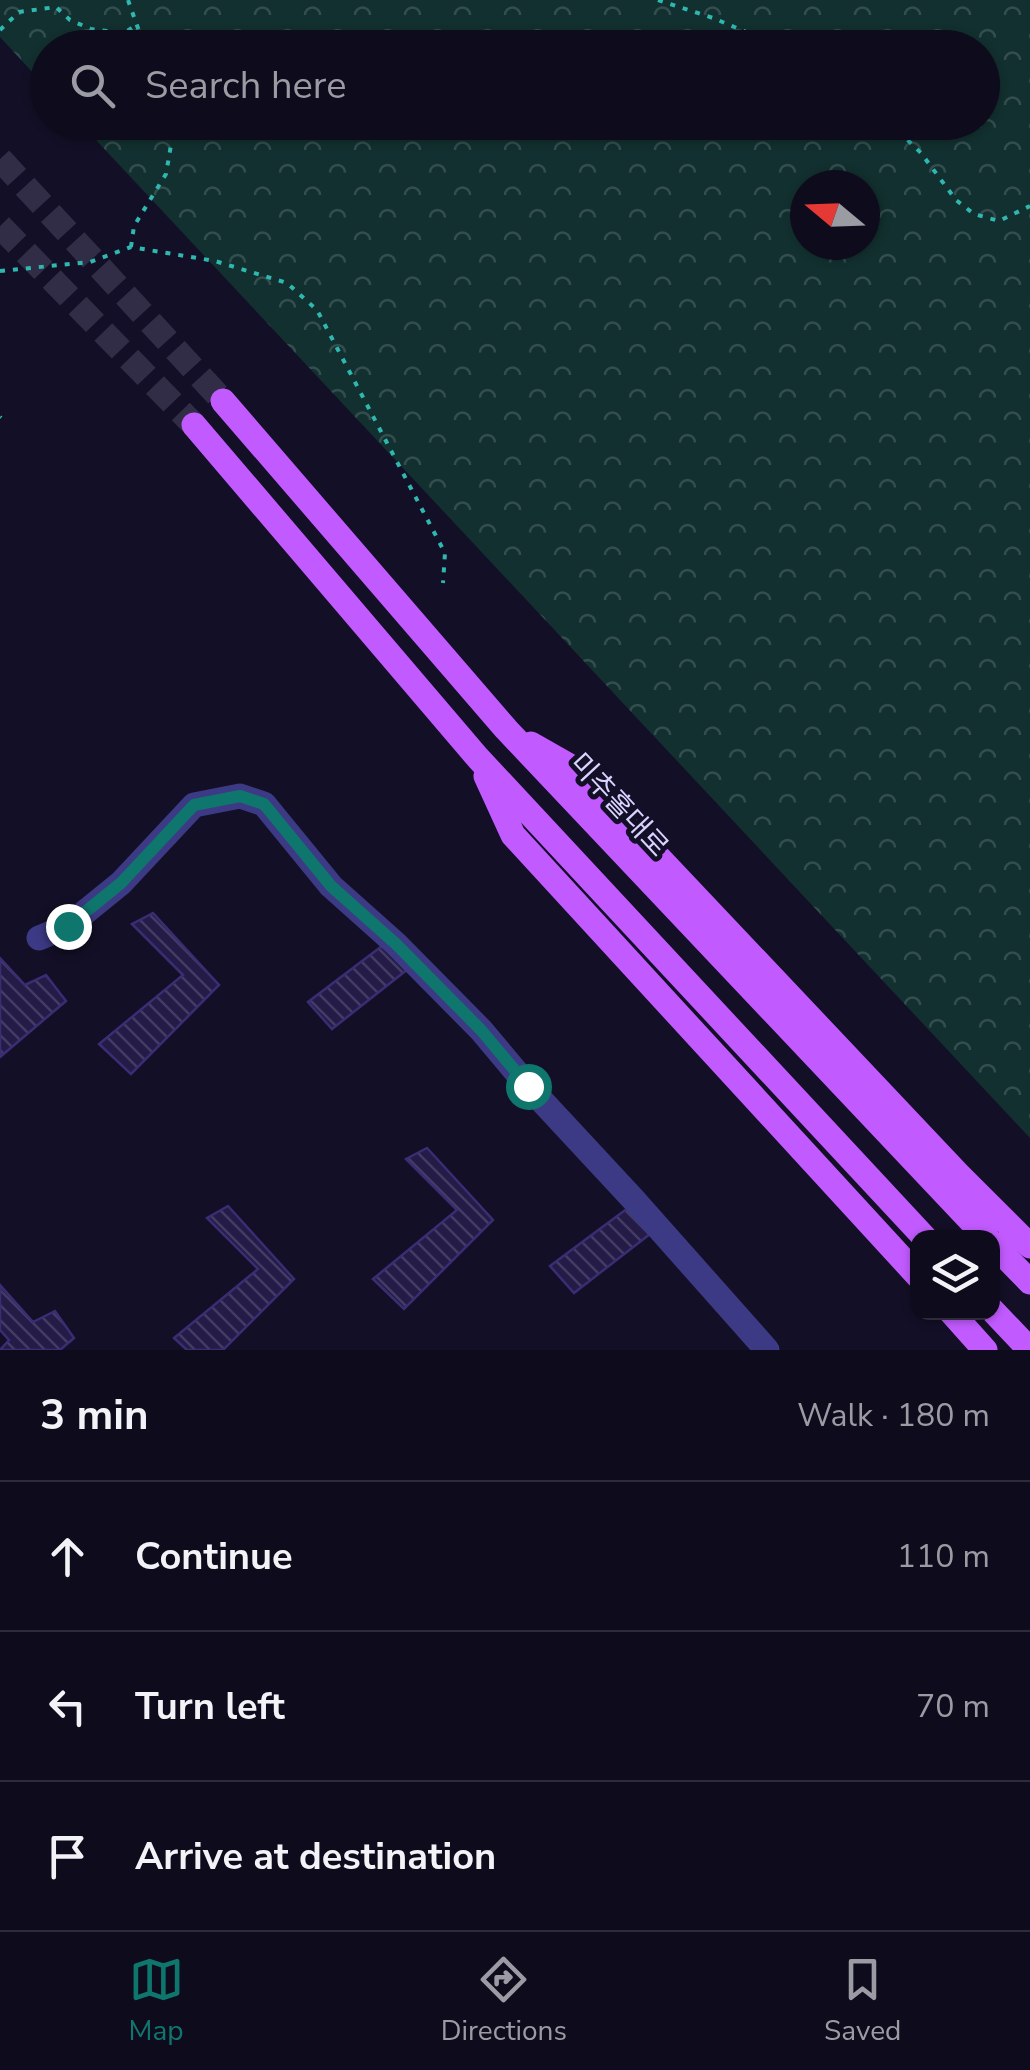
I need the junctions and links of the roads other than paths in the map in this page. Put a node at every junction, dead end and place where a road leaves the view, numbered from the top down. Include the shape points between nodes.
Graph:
1 (223, 401) tunnel mouth
2 (194, 426) tunnel mouth
3 (506, 730) junction
4 (478, 758) junction
5 (39, 938) dead end
6 (918, 1230) edge
7 (979, 1230) edge
8 (1030, 1246) edge
9 (1000, 1251) edge
10 (910, 1267) edge
11 (1030, 1282) edge
12 (1000, 1318) edge
13 (958, 1320) edge
14 (767, 1350) edge
15 (985, 1350) edge
16 (1030, 1350) edge

1 - 3 main road, 미추홀대로
2 - 4 main road
3 - 7 main road, 미추홀대로
3 - 8 main road via 575,770
4 - 6 main road
4 - 10 main road via 513,834
5 - 14 street via 68,926 121,883 194,805 240,796 264,804 331,886 481,1030
9 - 11 main road
12 - 16 main road
13 - 15 main road

